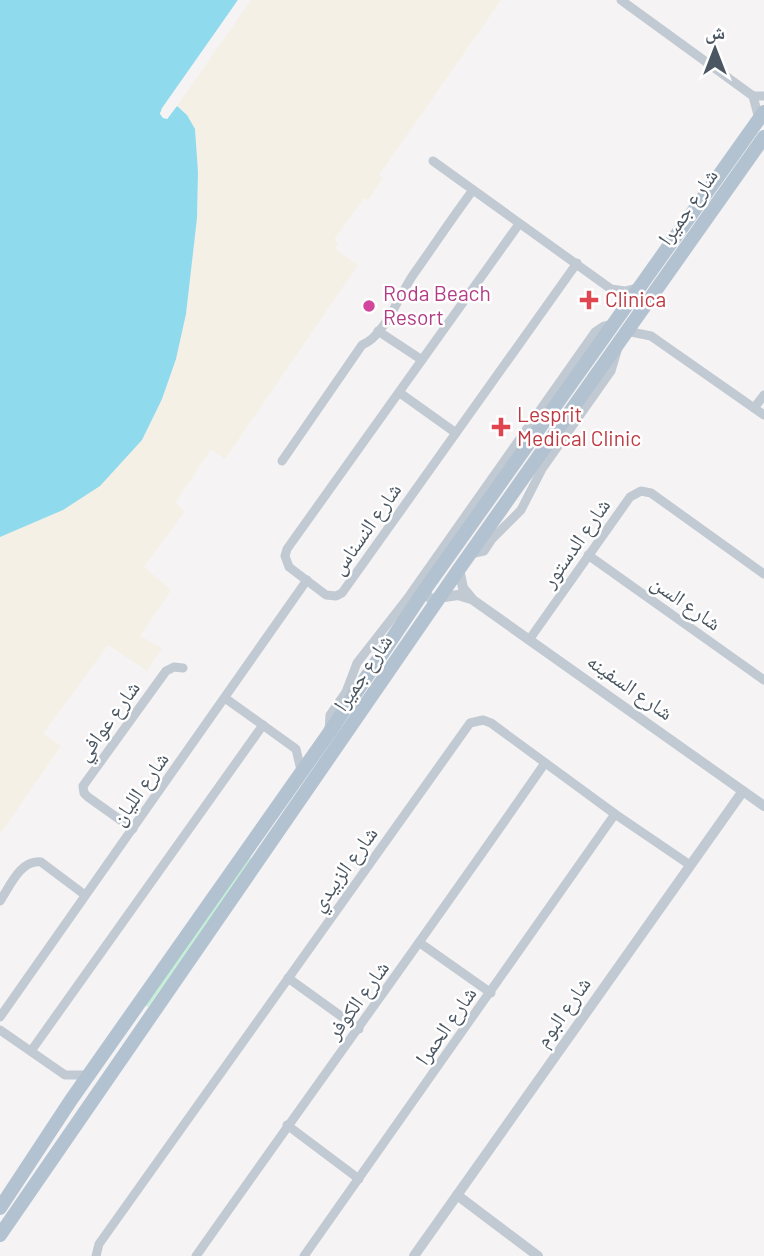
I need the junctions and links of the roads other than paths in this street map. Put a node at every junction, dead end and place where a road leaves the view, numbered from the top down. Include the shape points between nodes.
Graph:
1 (621, 0) edge
2 (753, 96) junction
3 (764, 96) edge
4 (762, 115) edge
5 (764, 137) edge
6 (759, 149) edge
7 (433, 161) dead end
8 (473, 190) junction
9 (519, 224) junction
10 (577, 263) junction
11 (639, 288) junction
12 (611, 289) junction
13 (641, 310) junction
14 (620, 324) junction
15 (378, 331) junction
16 (651, 336) junction
17 (420, 362) junction
18 (400, 393) junction
19 (764, 395) edge
20 (754, 408) junction
21 (764, 415) edge
22 (456, 433) junction
23 (282, 461) dead end
24 (588, 555) junction
25 (459, 569) junction
26 (764, 573) edge
27 (307, 580) junction
28 (425, 589) junction
29 (439, 598) junction
30 (473, 600) junction
31 (404, 621) junction
32 (418, 628) junction
33 (529, 640) junction
34 (183, 668) dead end
35 (764, 680) edge
36 (225, 698) junction
37 (263, 725) junction
38 (325, 739) junction
39 (296, 749) junction
40 (545, 763) junction
41 (301, 772) junction
42 (743, 791) junction
43 (764, 806) edge
44 (615, 814) junction
45 (133, 829) junction
46 (690, 865) junction
47 (85, 895) junction
48 (0, 901) edge
49 (420, 943) junction
50 (288, 978) junction
51 (491, 993) junction
52 (0, 1017) edge
53 (359, 1028) junction
54 (0, 1030) edge
55 (31, 1051) junction
56 (65, 1075) junction
57 (89, 1075) junction
58 (71, 1100) junction
59 (287, 1125) junction
60 (359, 1179) junction
61 (457, 1195) junction
62 (0, 1208) edge
63 (0, 1235) edge
64 (96, 1256) edge
65 (196, 1256) edge
66 (304, 1256) edge
67 (414, 1256) edge
68 (538, 1256) edge

1 - 2 street
2 - 3 street
2 - 4 street
4 - 11 main road, شارع جميرا
5 - 6 main road, شارع جميرا
6 - 13 main road, شارع جميرا
7 - 8 street
8 - 9 street
8 - 15 street
9 - 10 street
9 - 17 street, شارع النسناس
10 - 12 street
10 - 22 street, شارع النسناس
11 - 12 street
11 - 14 main road, شارع جميرا
12 - 14 street via 618,302
13 - 14 main road, شارع جميرا
13 - 16 street
14 - 16 street
14 - 25 main road, شارع جميرا via 617,344
14 - 28 main road, شارع جميرا
14 - 38 street via 595,332 357,663 346,692 330,715
15 - 17 street via 404,355
15 - 23 street via 362,345
16 - 20 street
17 - 18 street, شارع النسناس
18 - 22 street
18 - 27 street, شارع النسناس via 287,549 286,564
19 - 20 street
20 - 21 street
22 - 27 street, شارع النسناس via 342,593 326,595
24 - 26 street, شارع الدستور via 632,494 645,491
24 - 33 street, شارع الدستور
24 - 35 street, شارع السن
25 - 29 main road, شارع جميرا
25 - 30 street via 463,588
27 - 36 street, شارع الليان
28 - 29 street via 429,598
28 - 31 main road, شارع جميرا
29 - 30 street via 458,595
29 - 32 main road, شارع جميرا
30 - 33 street, شارع السفينه
31 - 32 main road via 415,620
31 - 38 main road, شارع جميرا
32 - 63 main road, شارع جميرا
33 - 42 street, شارع السفينه
34 - 45 street, شارع عوافي via 166,671 83,786 86,796
36 - 37 street
36 - 45 street, شارع الليان
37 - 39 street
37 - 55 street
38 - 39 street
38 - 41 main road, شارع جميرا
39 - 41 street
40 - 44 street, شارع الزبيدي
40 - 49 street, شارع الكوفر
40 - 50 street, شارع الزبيدي via 491,723 470,723
41 - 57 main road, شارع جميرا
42 - 43 street, شارع السفينه
42 - 46 street, شارع البوم
44 - 46 street, شارع الزبيدي
44 - 51 street, شارع الحمرا
45 - 47 street, شارع الليان
46 - 61 street, شارع البوم
47 - 48 street via 35,862 24,867
47 - 52 street, شارع الليان
49 - 51 street
49 - 53 street, شارع الكوفر
50 - 53 street
50 - 64 street, شارع الزبيدي via 99,1244
51 - 60 street, شارع الحمرا
53 - 59 street, شارع الكوفر
54 - 55 street
55 - 56 street
56 - 57 street
56 - 58 street
57 - 58 main road, شارع جميرا
58 - 62 main road, شارع جميرا
59 - 60 street
59 - 65 street, شارع الكوفر
60 - 66 street, شارع الحمرا
61 - 67 street, شارع البوم
61 - 68 street

